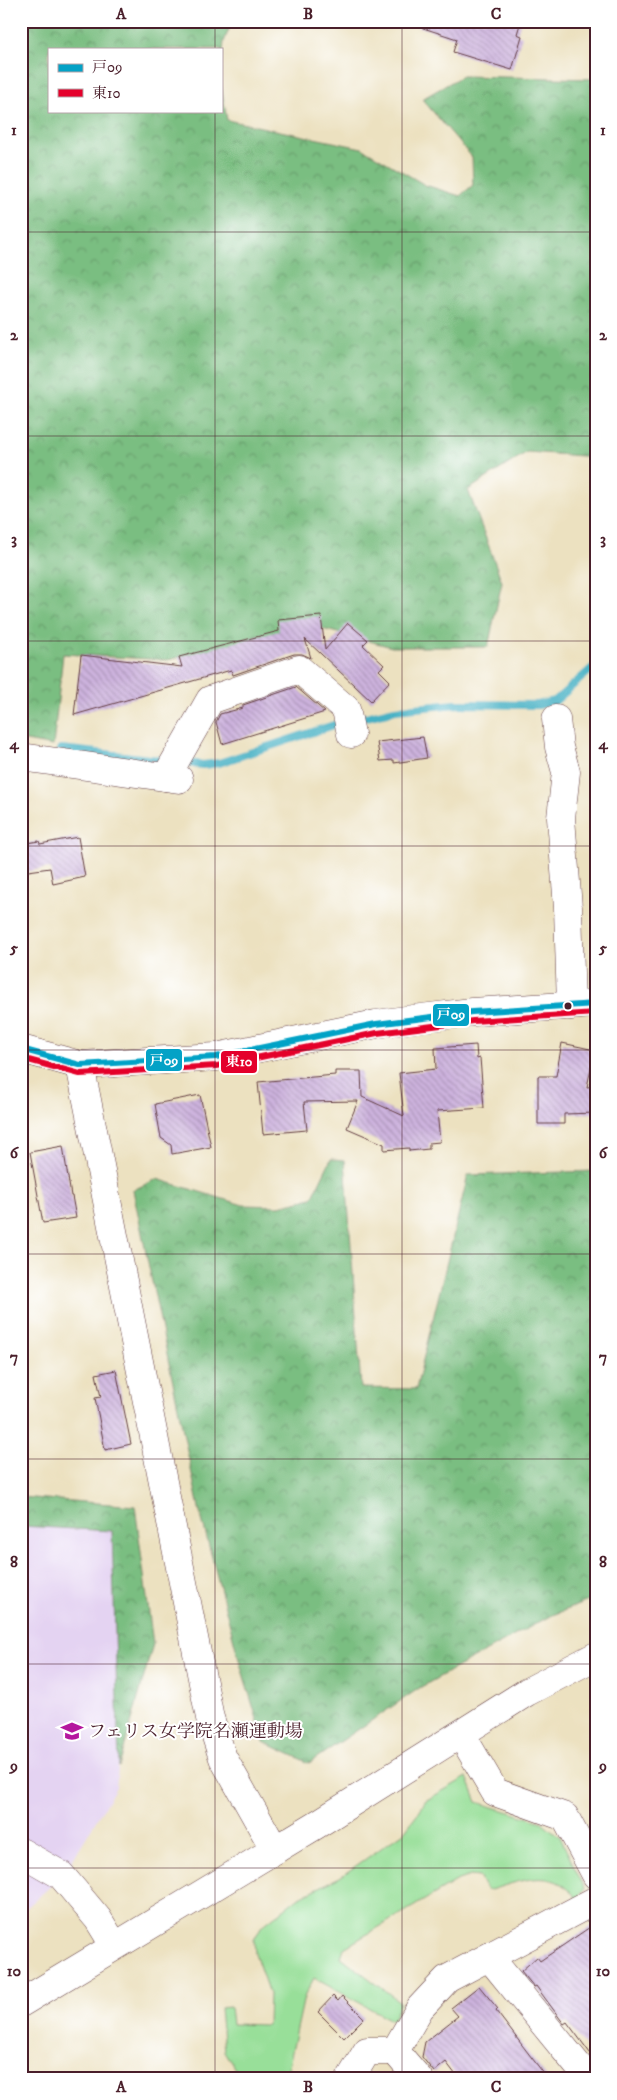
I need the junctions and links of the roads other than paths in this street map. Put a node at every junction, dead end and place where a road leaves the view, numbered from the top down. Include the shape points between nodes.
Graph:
1 (556, 718) dead end
2 (349, 723) dead end
3 (21, 757) edge
4 (584, 1005) edge
5 (21, 1049) edge
6 (80, 1065) junction
7 (596, 1656) edge
8 (461, 1734) junction
9 (274, 1850) junction
10 (21, 1852) edge
11 (596, 1876) edge
12 (596, 1900) edge
13 (114, 1945) junction
14 (490, 1958) junction
15 (21, 2003) edge
16 (395, 2051) junction
17 (350, 2079) edge
18 (419, 2079) edge
19 (589, 2079) edge

1 - 4 street via 566,772 561,818 568,908
2 - 3 street via 299,668 210,700 175,770
4 - 6 street via 472,1012 376,1024 216,1057
5 - 6 street
6 - 9 street via 210,1718 223,1758
7 - 8 street via 527,1692
8 - 9 street
8 - 11 street via 495,1792 565,1817
9 - 13 street
10 - 13 street via 61,1875 98,1919
12 - 14 street
13 - 15 street
14 - 16 street via 447,1980 420,2008
14 - 19 street
16 - 17 street via 368,2051
16 - 18 street

